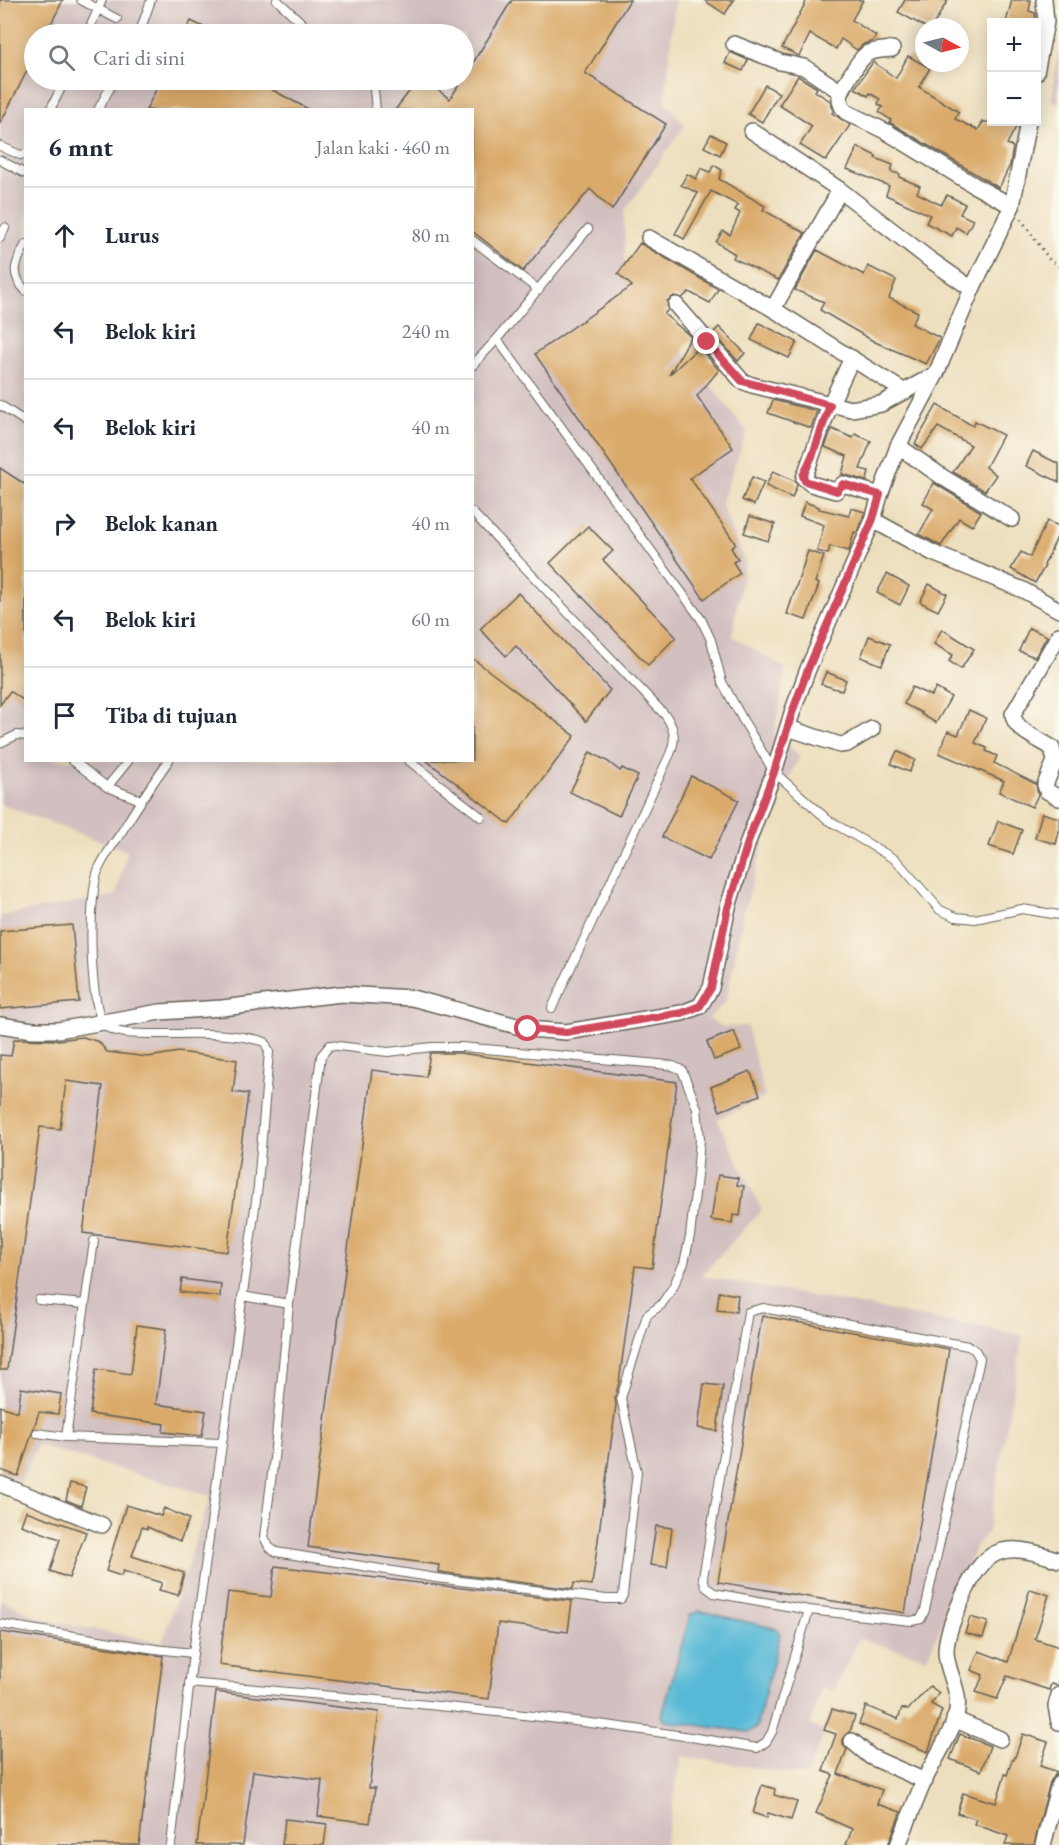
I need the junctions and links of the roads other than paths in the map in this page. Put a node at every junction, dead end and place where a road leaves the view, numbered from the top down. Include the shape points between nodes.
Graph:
1 (81, 0) edge
2 (102, 0) edge
3 (151, 0) edge
4 (277, 0) edge
5 (1044, 0) edge
6 (100, 9) junction
7 (117, 19) dead end
8 (92, 24) edge
9 (143, 24) edge
10 (303, 24) edge
11 (735, 44) dead end
12 (892, 49) dead end
13 (1036, 72) edge
14 (60, 90) edge
15 (109, 90) edge
16 (374, 90) edge
17 (842, 92) junction
18 (51, 108) edge
19 (99, 108) edge
20 (376, 108) edge
21 (1027, 126) edge
22 (752, 131) dead end
23 (0, 146) edge
24 (24, 154) edge
25 (0, 160) edge
26 (24, 173) edge
27 (840, 190) junction
28 (1012, 206) junction
29 (5, 228) dead end
30 (588, 229) dead end
31 (0, 238) edge
32 (649, 238) dead end
33 (474, 241) edge
34 (24, 248) edge
35 (24, 289) edge
36 (972, 289) junction
37 (539, 290) junction
38 (676, 305) dead end
39 (773, 309) junction
40 (497, 339) junction
41 (852, 357) junction
42 (474, 364) edge
43 (936, 374) junction
44 (905, 392) junction
45 (0, 405) edge
46 (830, 405) junction
47 (24, 421) edge
48 (898, 446) junction
49 (880, 495) junction
50 (474, 514) edge
51 (873, 519) junction
52 (1012, 519) dead end
53 (1059, 610) edge
54 (1059, 634) edge
55 (788, 728) junction
56 (872, 729) dead end
57 (24, 736) edge
58 (0, 743) edge
59 (75, 762) edge
60 (127, 762) edge
61 (168, 762) edge
62 (411, 762) edge
63 (774, 772) junction
64 (107, 787) junction
65 (1059, 798) edge
66 (141, 800) junction
67 (481, 817) dead end
68 (1059, 915) edge
69 (552, 1008) dead end
70 (102, 1022) junction
71 (0, 1025) edge
72 (94, 1241) dead end
73 (242, 1296) junction
74 (39, 1300) dead end
75 (85, 1304) junction
76 (289, 1304) junction
77 (37, 1433) dead end
78 (66, 1437) junction
79 (222, 1443) junction
80 (0, 1484) edge
81 (102, 1525) dead end
82 (1059, 1560) edge
83 (810, 1610) junction
84 (0, 1624) edge
85 (193, 1653) junction
86 (189, 1683) junction
87 (1059, 1695) edge
88 (954, 1719) junction
89 (1059, 1722) edge
90 (1000, 1739) dead end
91 (852, 1741) dead end
92 (925, 1781) junction
93 (1059, 1784) edge
94 (171, 1845) edge
95 (898, 1845) edge
96 (1043, 1845) edge

1 - 6 lane
2 - 6 lane
3 - 9 lane
4 - 10 lane
5 - 13 street via 1046,22
6 - 7 lane
6 - 8 lane
11 - 17 street via 804,67
12 - 17 street via 864,55
14 - 18 lane
15 - 19 lane
16 - 20 lane
17 - 28 street via 840,100 846,112
21 - 28 street
22 - 27 street
23 - 24 lane
25 - 26 lane
27 - 36 street
27 - 39 street
28 - 36 street
29 - 31 lane
30 - 37 lane
32 - 39 street
33 - 37 lane
34 - 35 lane via 14,270
36 - 43 street
37 - 40 lane
38 - 46 street via 742,381
39 - 41 street
40 - 42 lane
40 - 63 lane via 701,619 722,682
41 - 44 street
41 - 46 street
43 - 44 street
43 - 48 street
44 - 46 street via 881,404 851,409
45 - 47 lane
46 - 49 street via 804,478 837,491 843,484
48 - 49 street
48 - 52 street
49 - 51 street
50 - 69 lane via 666,716 675,734 675,744
51 - 53 street via 933,553 1023,590
51 - 55 street via 808,669
54 - 65 street via 1013,714 1017,724 1052,748 1055,761 1045,785 1047,791
55 - 56 street via 840,745
55 - 63 street
57 - 58 lane
59 - 64 lane
60 - 64 lane
61 - 66 lane
62 - 67 lane
63 - 68 lane via 828,820 896,860 940,910 975,919 1022,909
63 - 70 street via 728,908 711,988 693,1010 566,1032 528,1029 412,998 341,994 160,1012
64 - 66 lane
66 - 70 lane via 98,869 95,886 92,972
70 - 71 street via 51,1030
70 - 73 lane via 109,1029 125,1033 224,1034 265,1042 269,1052 258,1186
72 - 75 lane
73 - 76 lane
73 - 79 lane
74 - 75 lane
75 - 78 lane
76 - 76 lane via 321,1056 330,1046 388,1052 461,1047 673,1066 682,1070 697,1108 698,1176 684,1263 661,1305 647,1315 621,1398 637,1472 621,1599 436,1578 276,1552 269,1546 264,1537
77 - 78 lane
78 - 79 lane
79 - 85 lane
80 - 81 street
82 - 88 street via 1006,1549 988,1557 969,1582 947,1640 947,1662 957,1698
83 - 83 lane via 911,1622 921,1619 980,1359 975,1350 763,1308 748,1312 703,1578 714,1593
83 - 86 lane via 772,1732 766,1743 757,1748 663,1731
84 - 85 lane
85 - 86 lane
86 - 94 lane
87 - 89 street
88 - 90 street
88 - 92 street
91 - 92 street via 872,1757
92 - 95 street
93 - 96 street

